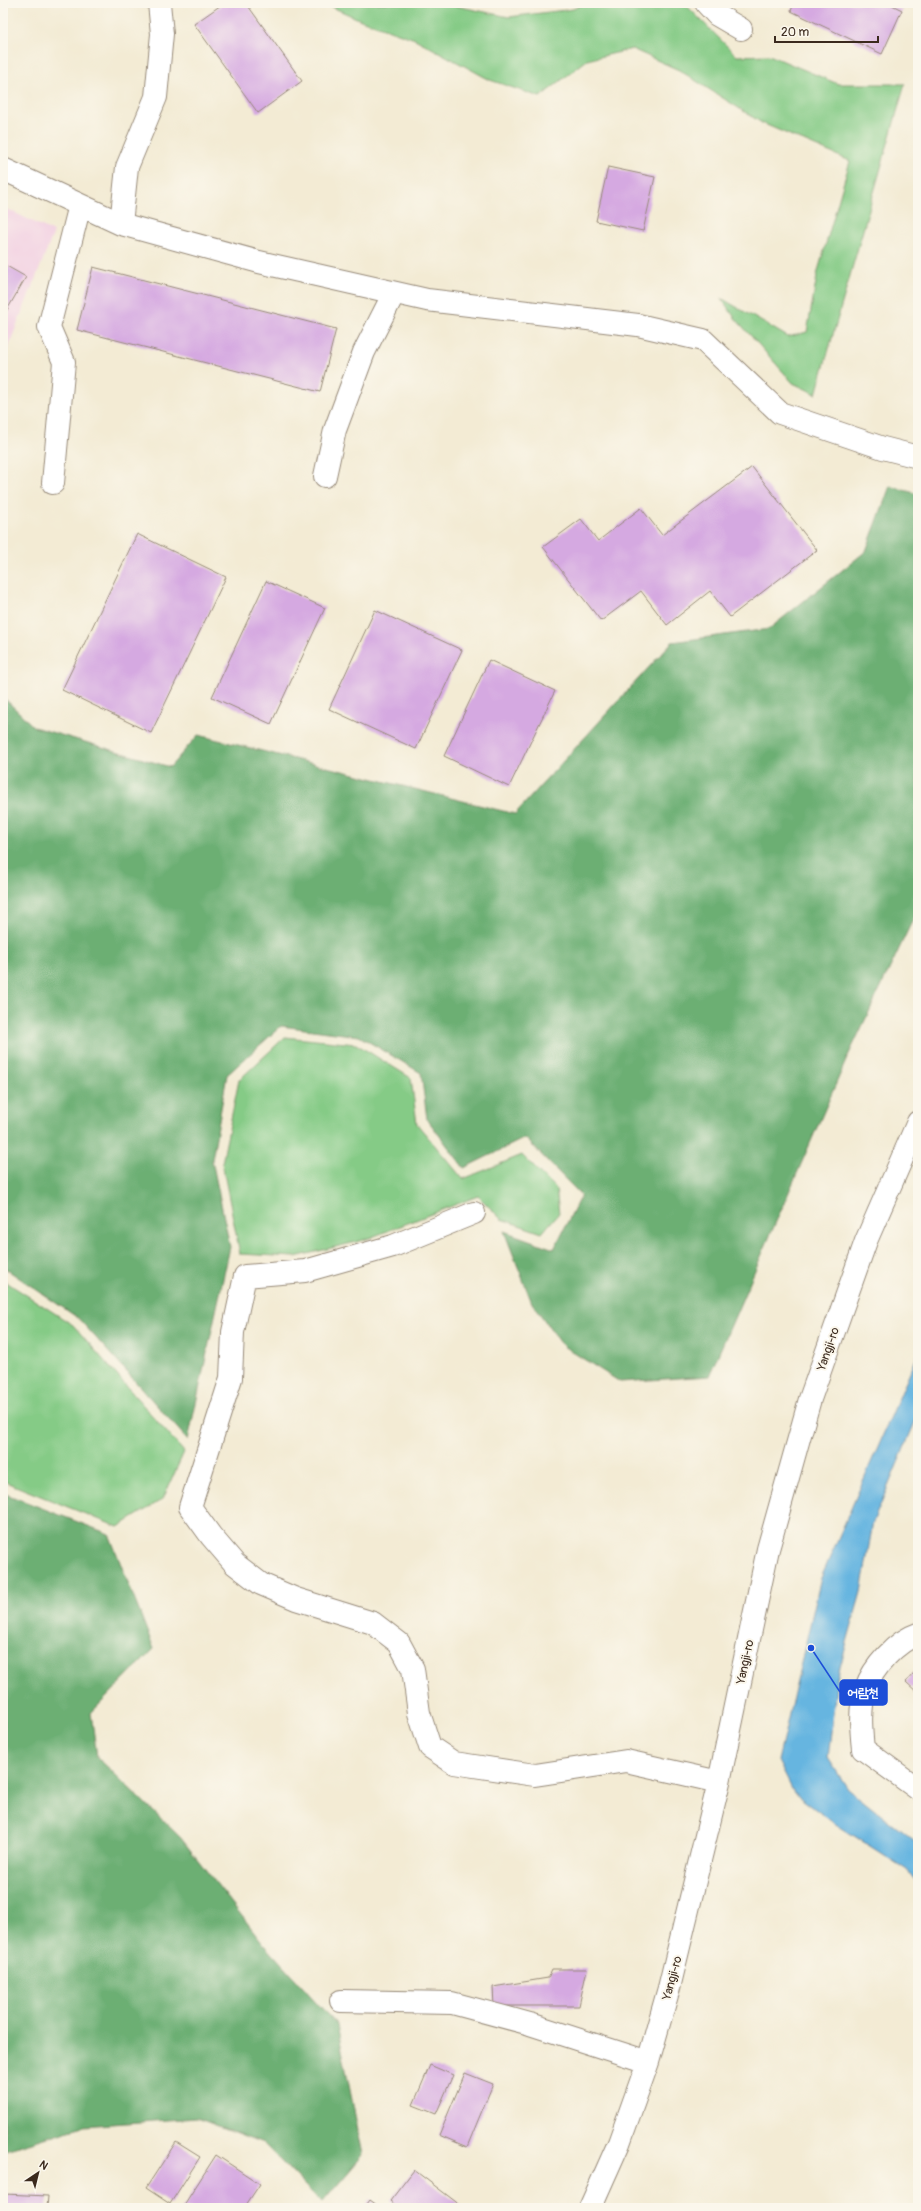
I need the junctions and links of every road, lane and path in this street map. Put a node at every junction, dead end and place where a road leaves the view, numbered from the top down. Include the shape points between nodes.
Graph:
1 (159, 3) edge
2 (706, 3) edge
3 (740, 29) dead end
4 (3, 169) edge
5 (80, 205) junction
6 (122, 224) junction
7 (394, 293) junction
8 (918, 457) edge
9 (325, 476) dead end
10 (53, 484) dead end
11 (918, 1122) edge
12 (474, 1213) dead end
13 (918, 1634) edge
14 (720, 1782) junction
15 (918, 1789) edge
16 (340, 2001) dead end
17 (648, 2062) junction
18 (590, 2208) edge

1 - 6 street via 162,34 156,97 127,167
2 - 3 street via 717,14
4 - 5 street
5 - 6 street
5 - 10 street via 49,327 64,362
6 - 7 street via 259,262
7 - 8 street via 426,300 638,325 703,340 780,412 883,448
7 - 9 street via 364,352 335,430
11 - 14 street, Yangji-ro via 866,1241 810,1399 768,1549
12 - 14 street via 392,1246 305,1271 245,1276 233,1332 231,1378 190,1507 235,1564 261,1584 296,1599 373,1623 399,1643 412,1669 420,1713 430,1747 454,1763 535,1775 626,1761
13 - 15 street via 887,1653 866,1688 860,1725 862,1749
14 - 17 street, Yangji-ro
16 - 17 street via 452,2004 530,2024
17 - 18 street, Yangji-ro via 619,2143

